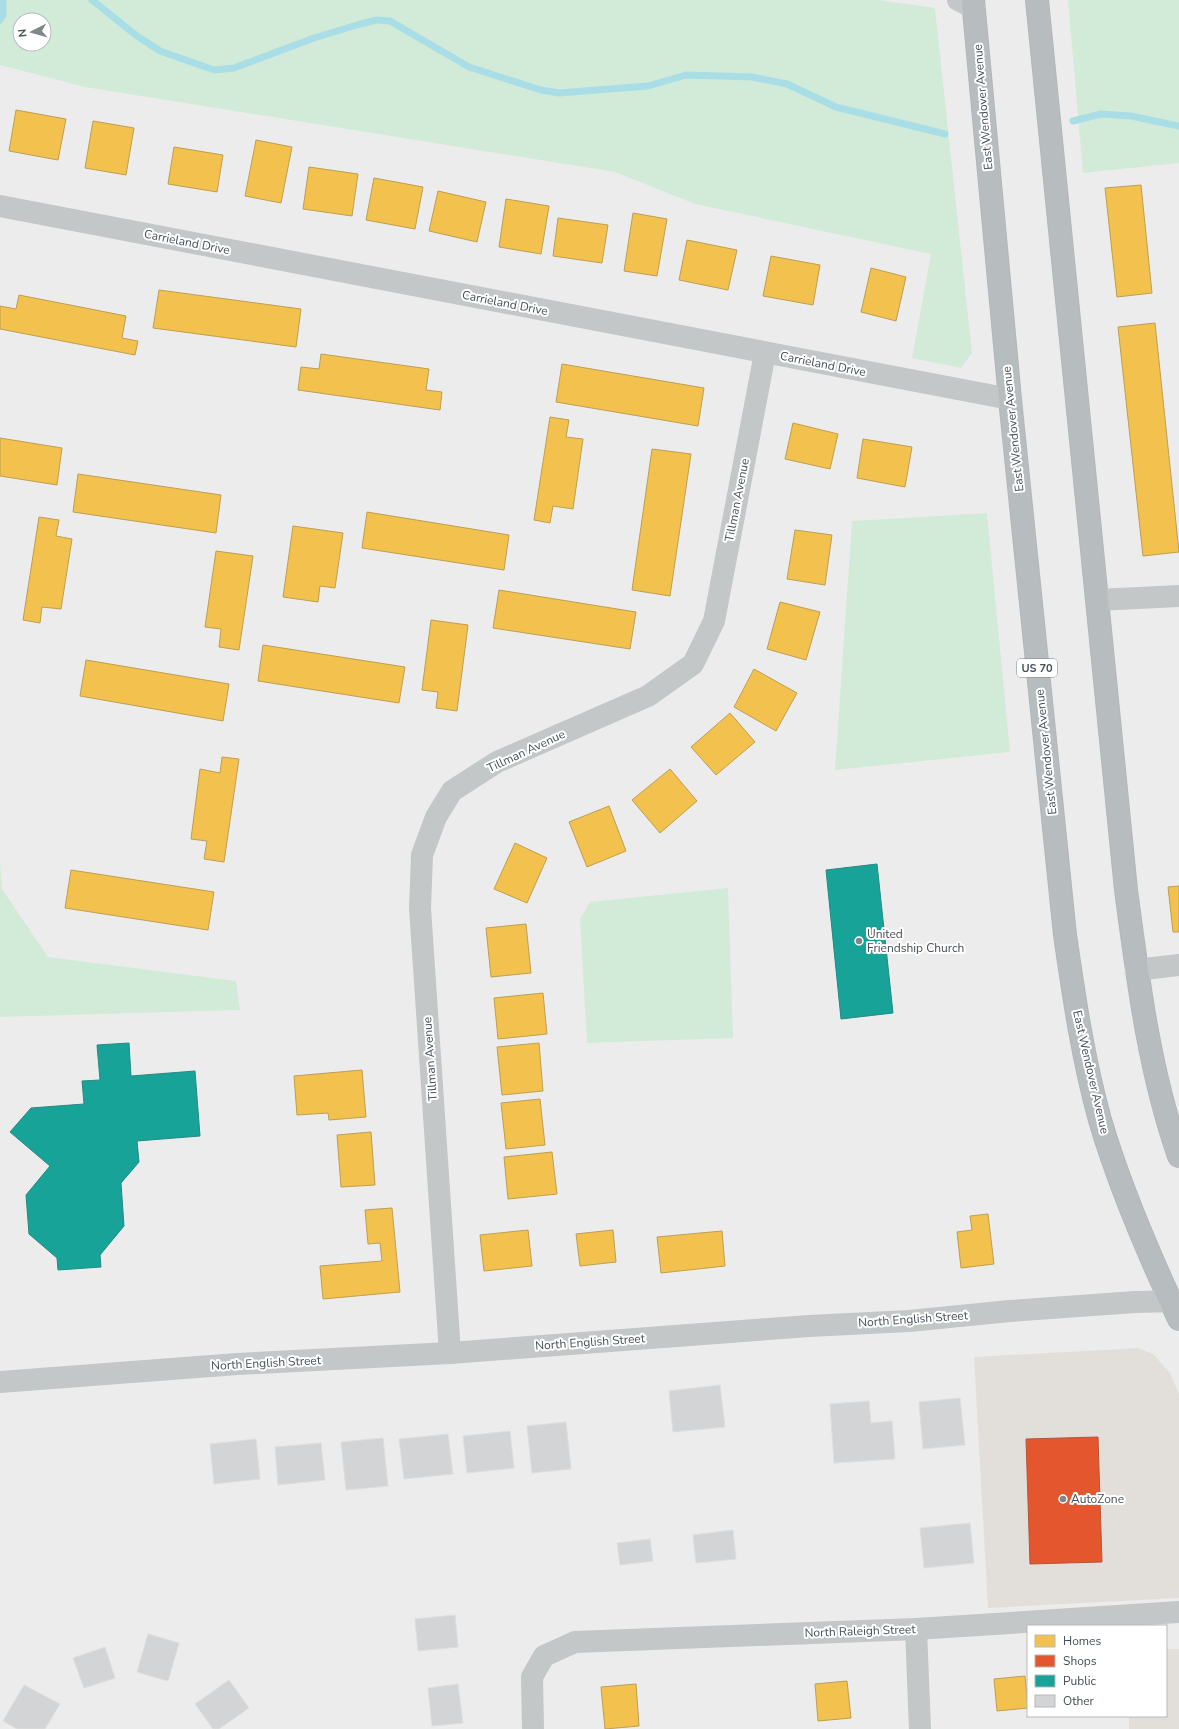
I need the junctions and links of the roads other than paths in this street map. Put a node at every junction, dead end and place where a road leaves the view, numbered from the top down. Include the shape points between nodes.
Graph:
1 (1037, 0) edge
2 (968, 3) edge
3 (0, 206) edge
4 (765, 353) junction
5 (1010, 399) junction
6 (1179, 596) edge
7 (1097, 600) junction
8 (1179, 965) edge
9 (1136, 970) junction
10 (1179, 1156) edge
11 (1176, 1307) edge
12 (450, 1353) junction
13 (0, 1382) edge
14 (1179, 1612) edge
15 (916, 1628) junction
16 (534, 1729) edge
17 (920, 1729) edge

1 - 7 highway
2 - 5 highway, East Wendover Avenue / US 70
3 - 4 street, Carrieland Drive
4 - 5 street, Carrieland Drive
4 - 12 street, Tillman Avenue via 714,621 693,664 648,696 497,762 452,791 436,817 422,855 420,908
5 - 11 highway, East Wendover Avenue / US 70 via 1065,936 1084,1056 1100,1120 1122,1184
6 - 7 street
7 - 9 highway
8 - 9 street
9 - 10 highway via 1145,1029 1160,1093
11 - 12 street, North English Street via 1135,1302 909,1321
12 - 13 street, North English Street via 237,1364
14 - 15 street, North Raleigh Street
15 - 16 street, North Raleigh Street via 575,1642 544,1656 532,1677
15 - 17 street

